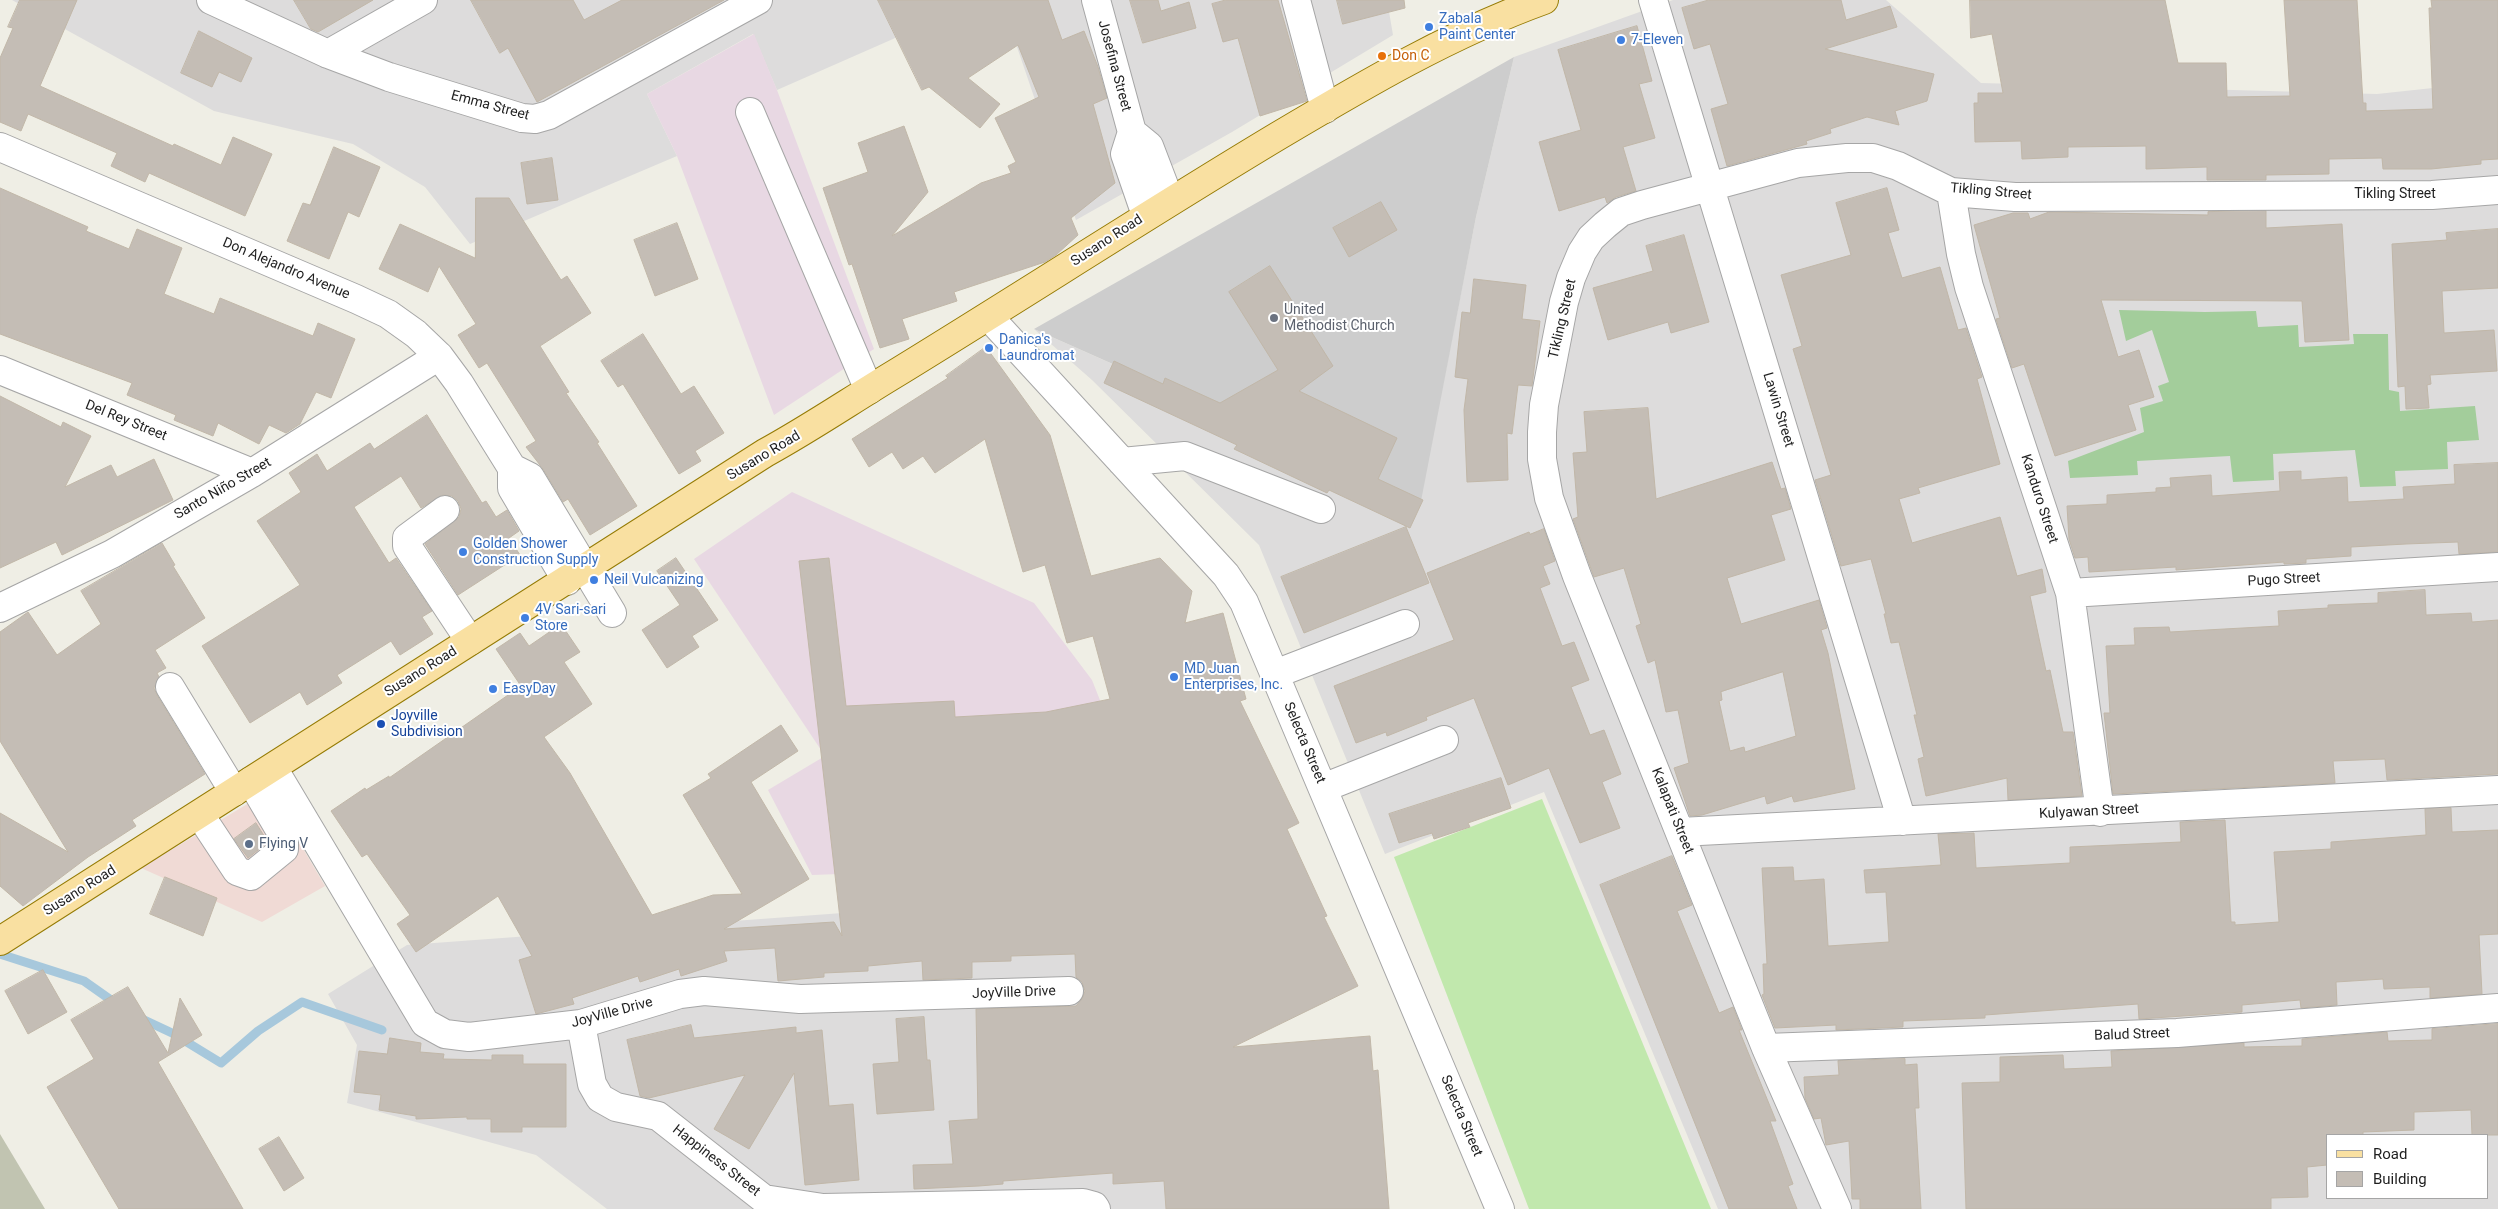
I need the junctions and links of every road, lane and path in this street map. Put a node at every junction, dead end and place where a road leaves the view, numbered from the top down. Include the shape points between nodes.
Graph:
1 (211, 0) edge
2 (423, 0) edge
3 (758, 0) edge
4 (1096, 0) edge
5 (1296, 0) edge
6 (1544, 0) edge
7 (1653, 0) edge
8 (328, 54) junction
9 (1324, 109) junction
10 (750, 112) dead end
11 (1132, 132) junction
12 (0, 147) edge
13 (1711, 186) junction
14 (2498, 190) edge
15 (1951, 192) junction
16 (1170, 201) junction
17 (1146, 216) junction
18 (989, 317) junction
19 (439, 356) junction
20 (0, 370) edge
21 (869, 390) junction
22 (1544, 405) joint
23 (1122, 462) junction
24 (252, 473) junction
25 (1321, 509) dead end
26 (445, 510) dead end
27 (2498, 567) edge
28 (577, 575) junction
29 (2070, 593) junction
30 (0, 608) edge
31 (612, 613) dead end
32 (1405, 624) dead end
33 (470, 641) junction
34 (1275, 674) junction
35 (170, 687) dead end
36 (1444, 740) dead end
37 (253, 780) junction
38 (1323, 788) junction
39 (2498, 790) edge
40 (2100, 812) junction
41 (200, 815) junction
42 (1902, 821) junction
43 (1680, 832) junction
44 (2, 937) edge
45 (1069, 991) dead end
46 (2498, 1008) edge
47 (581, 1024) junction
48 (1766, 1048) junction
49 (1095, 1207) edge
50 (1500, 1209) edge
51 (1837, 1209) edge

1 - 8 street, Emma Street
2 - 8 street
3 - 8 street, Emma Street via 549,115 535,119 522,118 389,77
4 - 11 street, Josefina Street
5 - 9 street
6 - 9 main road, Susano Road via 1446,41
7 - 13 street, Lawin Street
9 - 16 main road, Susano Road
10 - 21 street
11 - 16 street via 1150,146
11 - 17 street via 1125,154
12 - 19 street, Don Alejandro Avenue via 388,314
13 - 15 street, Tikling Street via 1798,163 1864,158 1898,166
13 - 22 street, Tikling Street via 1621,212 1591,238 1582,252 1564,302
13 - 42 street, Lawin Street
14 - 15 street, Tikling Street via 2432,195 2014,197
15 - 29 street, Kanduro Street via 1969,287
16 - 17 main road, Susano Road
17 - 18 main road, Susano Road
18 - 21 main road, Susano Road
18 - 23 street, Selecta Street
19 - 24 street, Santo Niño Street
19 - 28 street, Don Alejandro Avenue via 459,382 512,468 512,488
20 - 24 street, Del Rey Street
21 - 28 main road, Susano Road
22 - 43 street, Kalapati Street via 1542,459 1549,498
23 - 25 street via 1185,456
23 - 34 street, Selecta Street via 1226,575 1244,602
24 - 30 street, Santo Niño Street via 112,554
26 - 33 street via 407,538 407,546
27 - 29 street, Pugo Street
28 - 31 street, Don Alejandro Avenue
28 - 33 main road, Susano Road
29 - 40 street, Kanduro Street
32 - 34 street
33 - 37 main road, Susano Road
34 - 38 street, Selecta Street
35 - 37 street
36 - 38 street
37 - 41 main road, Susano Road
37 - 41 street via 284,836 284,849 251,876 237,871
37 - 47 street, JoyVille Drive via 425,1023 445,1034 469,1037
38 - 50 street, Selecta Street
39 - 40 street, Kulyawan Street
40 - 42 street, Kulyawan Street
41 - 44 main road, Susano Road
42 - 43 street, Kulyawan Street
43 - 48 street, Kalapati Street
45 - 47 street, JoyVille Drive via 800,999 704,991 680,994
46 - 48 street, Balud Street via 2177,1033
47 - 49 street, Happiness Street via 592,1084 600,1098 616,1107 658,1116 764,1199 823,1208 1083,1203
48 - 51 street, Kalapati Street

